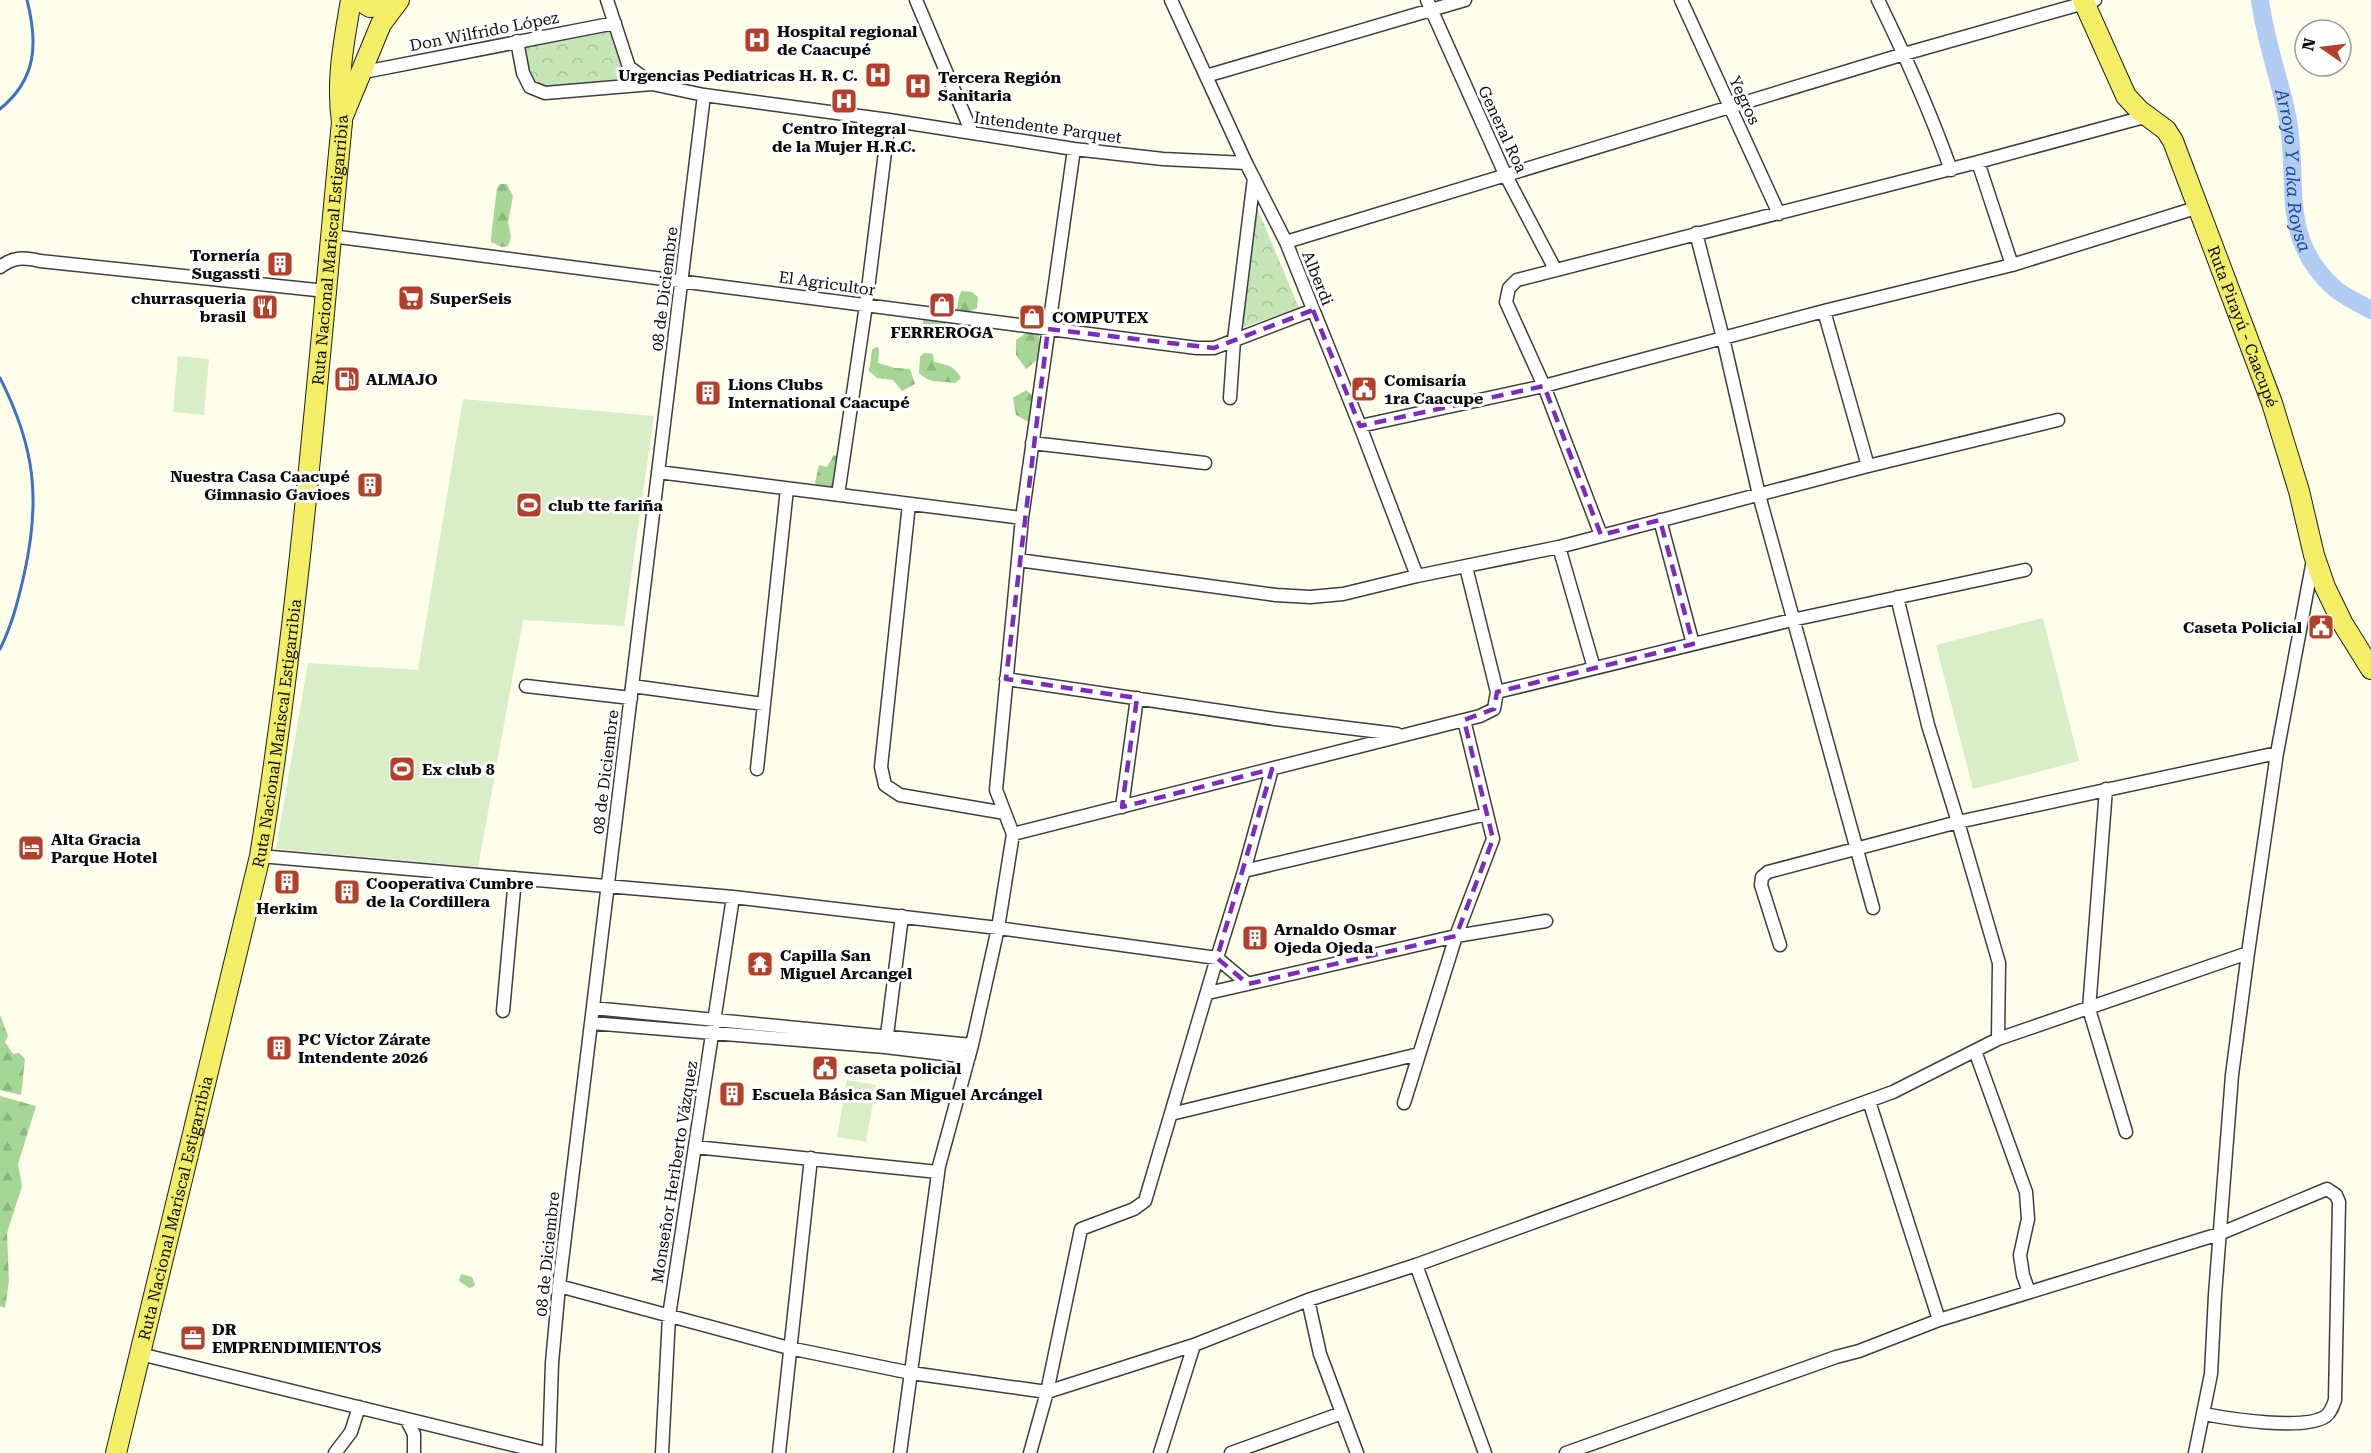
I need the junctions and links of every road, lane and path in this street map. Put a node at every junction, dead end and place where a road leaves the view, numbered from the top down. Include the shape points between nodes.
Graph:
1 (351, 0) edge
2 (607, 0) edge
3 (916, 0) edge
4 (1171, 0) edge
5 (1465, 0) edge
6 (1681, 0) edge
7 (1878, 0) edge
8 (2087, 1) edge
9 (368, 2) edge
10 (397, 2) edge
11 (1429, 5) edge
12 (615, 23) junction
13 (517, 41) junction
14 (1904, 54) junction
15 (359, 73) junction
16 (1206, 76) junction
17 (652, 84) junction
18 (704, 95) junction
19 (1729, 106) junction
20 (2148, 116) junction
21 (890, 120) junction
22 (342, 122) junction
23 (972, 133) junction
24 (1074, 149) junction
25 (1978, 162) junction
26 (1246, 163) junction
27 (1951, 170) junction
28 (1505, 174) junction
29 (1254, 178) junction
30 (2199, 207) junction
31 (1779, 214) junction
32 (1696, 233) junction
33 (331, 236) junction
34 (1286, 242) junction
35 (2012, 265) junction
36 (0, 267) edge
37 (1555, 269) junction
38 (683, 281) junction
39 (326, 291) junction
40 (866, 305) junction
41 (1313, 310) junction
42 (1824, 311) junction
43 (1048, 329) junction
44 (1723, 338) junction
45 (1234, 340) junction
46 (1544, 386) junction
47 (1230, 398) dead end
48 (2058, 420) dead end
49 (1360, 426) junction
50 (1032, 443) junction
51 (1205, 463) dead end
52 (1868, 466) junction
53 (658, 472) junction
54 (787, 489) junction
55 (838, 495) junction
56 (1759, 495) junction
57 (909, 504) junction
58 (1022, 518) junction
59 (1660, 520) junction
60 (1601, 535) junction
61 (1559, 547) junction
62 (2314, 555) junction
63 (1018, 560) junction
64 (1466, 567) junction
65 (2025, 570) dead end
66 (1417, 576) junction
67 (1897, 597) junction
68 (1792, 620) junction
69 (1693, 644) junction
70 (1594, 668) junction
71 (2371, 669) edge
72 (1006, 679) junction
73 (526, 686) dead end
74 (631, 692) junction
75 (1497, 692) junction
76 (1137, 698) junction
77 (764, 704) junction
78 (1464, 720) junction
79 (1406, 735) junction
80 (2277, 753) junction
81 (1272, 769) junction
82 (756, 770) dead end
83 (2106, 789) junction
84 (1122, 807) junction
85 (1005, 813) junction
86 (1486, 813) junction
87 (1958, 822) junction
88 (1013, 834) junction
89 (1856, 848) junction
90 (260, 856) junction
91 (1244, 871) junction
92 (515, 878) junction
93 (607, 886) junction
94 (733, 897) junction
95 (1873, 908) dead end
96 (902, 916) junction
97 (1546, 921) dead end
98 (998, 928) junction
99 (1456, 936) junction
100 (1780, 945) dead end
101 (2248, 953) junction
102 (1217, 958) junction
103 (1248, 984) junction
104 (1208, 993) junction
105 (592, 1008) junction
106 (2089, 1009) junction
107 (503, 1011) dead end
108 (591, 1023) junction
109 (713, 1027) junction
110 (1998, 1040) junction
111 (886, 1042) junction
112 (971, 1051) junction
113 (1975, 1051) junction
114 (1419, 1054) junction
115 (1869, 1101) junction
116 (1404, 1103) dead end
117 (1172, 1114) junction
118 (2126, 1132) dead end
119 (695, 1148) junction
120 (811, 1158) junction
121 (938, 1172) junction
122 (2219, 1234) junction
123 (1416, 1265) junction
124 (559, 1286) junction
125 (2029, 1293) junction
126 (1308, 1300) junction
127 (669, 1316) junction
128 (1939, 1320) junction
129 (1194, 1345) junction
130 (789, 1348) junction
131 (140, 1354) junction
132 (911, 1373) junction
133 (1047, 1392) junction
134 (358, 1407) junction
135 (1342, 1413) junction
136 (2204, 1414) junction
137 (406, 1419) junction
138 (116, 1453) edge
139 (335, 1453) edge
140 (414, 1453) edge
141 (548, 1453) edge
142 (662, 1453) edge
143 (778, 1453) edge
144 (900, 1453) edge
145 (1030, 1453) edge
146 (1160, 1453) edge
147 (1231, 1453) edge
148 (1357, 1453) edge
149 (1485, 1453) edge
150 (1566, 1453) edge
151 (2195, 1453) edge

1 - 22 main road, Ruta Nacional Mariscal Estigarribia via 339,73
2 - 12 street
3 - 23 street
4 - 16 street, Alberdi
5 - 11 street
6 - 19 street, Yegros
7 - 14 street
8 - 14 street
8 - 20 main road, Ruta Pirayú - Caacupé via 2126,96
9 - 10 main road
10 - 15 main road via 381,24
11 - 16 street
11 - 28 street, General Roa
12 - 13 street, Don Wilfrido López
12 - 17 street via 629,67
13 - 15 street, Don Wilfrido López
13 - 17 street via 530,87 545,93
14 - 19 street
14 - 27 street
15 - 22 main road
16 - 26 street, Alberdi
17 - 18 street, Intendente Parquet
18 - 21 street, Intendente Parquet
18 - 38 street, 08 de Diciembre
19 - 28 street
19 - 31 street, Yegros
20 - 25 street
20 - 30 main road, Ruta Pirayú - Caacupé via 2173,141
21 - 23 street, Intendente Parquet
21 - 40 street
22 - 33 main road, Ruta Nacional Mariscal Estigarribia
23 - 24 street, Intendente Parquet
24 - 26 street, Intendente Parquet
24 - 43 street
25 - 27 street
25 - 35 street
26 - 29 street, Alberdi
27 - 31 street
28 - 34 street
28 - 37 street, General Roa
29 - 34 street, Alberdi
29 - 45 street
30 - 35 street
30 - 62 main road, Ruta Pirayú - Caacupé via 2272,404
31 - 32 street
32 - 37 street
32 - 44 street
33 - 38 street, El Agricultor
33 - 39 main road, Ruta Nacional Mariscal Estigarribia
34 - 41 street, Alberdi
35 - 42 street
36 - 39 street via 10,259 26,257
37 - 46 street via 1517,280 1509,288 1506,302
38 - 40 street, El Agricultor
38 - 53 street, 08 de Diciembre
39 - 90 main road, Ruta Nacional Mariscal Estigarribia via 296,597 277,756
40 - 43 street, El Agricultor
40 - 55 street
41 - 45 street, El Agricultor
41 - 49 street, Alberdi
42 - 44 street
42 - 52 street
43 - 45 street, El Agricultor via 1197,348 1214,348
43 - 50 street
44 - 46 street
44 - 56 street
45 - 47 street
46 - 49 street
46 - 60 street
48 - 52 street
49 - 66 street, Alberdi
50 - 51 street
50 - 58 street
52 - 56 street
53 - 54 street
53 - 74 street, 08 de Diciembre
54 - 55 street
54 - 77 street
55 - 57 street
56 - 59 street
56 - 68 street
57 - 58 street
57 - 85 street via 881,767 885,785 900,795
58 - 63 street
59 - 60 street
59 - 69 street
60 - 61 street
61 - 64 street
61 - 70 street
62 - 71 main road, Ruta Pirayú - Caacupé via 2338,615
62 - 80 street
63 - 66 street via 1298,596 1343,594
63 - 72 street
64 - 66 street
64 - 75 street
65 - 67 street
67 - 68 street
67 - 87 street via 1928,725
68 - 69 street
68 - 89 street
69 - 70 street
70 - 75 street
72 - 76 street
72 - 85 street via 996,790
73 - 74 street
74 - 77 street
74 - 93 street, 08 de Diciembre
75 - 78 street via 1494,709
76 - 79 street
76 - 84 street
77 - 82 street
78 - 79 street
78 - 86 street
79 - 81 street
80 - 83 street
80 - 101 street
81 - 84 street
81 - 91 street
83 - 87 street
83 - 106 street
84 - 88 street
85 - 88 street
86 - 91 street
86 - 99 street via 1492,839
87 - 89 street
87 - 110 street via 1999,963
88 - 98 street
89 - 95 street
89 - 100 street via 1768,872 1762,877 1761,885
90 - 92 street
90 - 131 main road, Ruta Nacional Mariscal Estigarribia
91 - 102 street
92 - 93 street
92 - 107 street
93 - 94 street
93 - 105 street, 08 de Diciembre
94 - 96 street
94 - 109 street, Monseñor Heriberto Vázquez
96 - 98 street
96 - 111 street
97 - 99 street
98 - 102 street
98 - 112 street
99 - 103 street
99 - 114 street
101 - 106 street
101 - 122 street via 2232,1075
102 - 103 street
102 - 104 street
103 - 104 street
104 - 117 street
105 - 108 street, 08 de Diciembre
105 - 109 street
106 - 110 street
106 - 118 street
108 - 109 street
108 - 124 street, 08 de Diciembre
109 - 111 street
109 - 119 street, Monseñor Heriberto Vázquez
110 - 113 street
111 - 112 street
112 - 121 street
113 - 115 street
113 - 125 street via 2026,1192 2028,1219 2020,1255
114 - 116 street
114 - 117 street
115 - 123 street
115 - 128 street
117 - 133 street via 1145,1201 1081,1229
119 - 120 street
119 - 127 street, Monseñor Heriberto Vázquez
120 - 121 street
120 - 130 street
121 - 132 street
122 - 125 street
122 - 136 street via 2211,1374
122 - 136 street via 2327,1189 2336,1196 2339,1202 2335,1400 2329,1414 2307,1423
123 - 126 street
123 - 149 street
124 - 127 street
124 - 141 street, 08 de Diciembre
125 - 128 street
126 - 129 street
126 - 135 street via 1320,1354
127 - 130 street
127 - 142 street, Monseñor Heriberto Vázquez
128 - 150 street
129 - 133 street
129 - 146 street
130 - 132 street
130 - 143 street
131 - 134 street
131 - 138 main road, Ruta Nacional Mariscal Estigarribia
132 - 133 street
132 - 144 street
133 - 145 street
134 - 137 street
134 - 139 street via 351,1432
135 - 147 street
135 - 148 street
136 - 151 street
137 - 140 street via 414,1434
137 - 141 street

